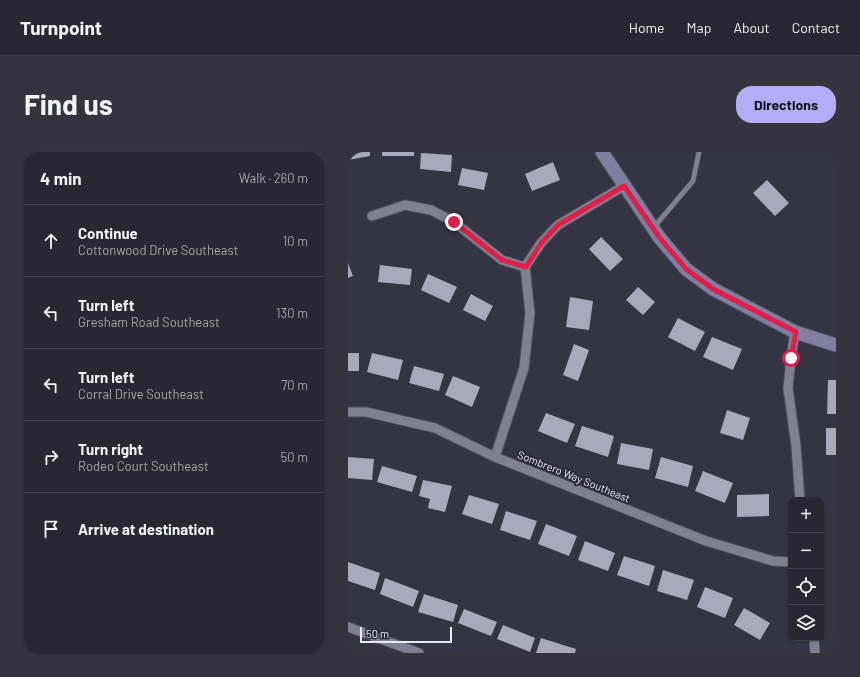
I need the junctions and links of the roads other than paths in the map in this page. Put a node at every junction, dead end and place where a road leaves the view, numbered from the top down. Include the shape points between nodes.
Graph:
1 (602, 152) edge
2 (699, 152) edge
3 (624, 186) junction
4 (372, 216) dead end
5 (653, 228) junction
6 (526, 267) junction
7 (796, 332) junction
8 (836, 345) edge
9 (348, 412) edge
10 (495, 457) junction
11 (800, 497) edge
12 (788, 562) edge
13 (348, 627) edge
14 (814, 641) edge
15 (419, 653) edge
16 (815, 653) edge

1 - 3 street
2 - 5 lane via 693,181
3 - 5 street
3 - 6 street via 558,225 541,243
4 - 6 street via 405,205 431,210 454,222 502,260
5 - 7 street via 686,269 713,289
6 - 10 street via 530,313 524,368
7 - 8 street
7 - 11 street via 788,388
9 - 10 street, Sombrero Way Southeast via 366,412 435,428
10 - 12 street, Sombrero Way Southeast via 706,541 773,561
13 - 15 street
14 - 16 street

